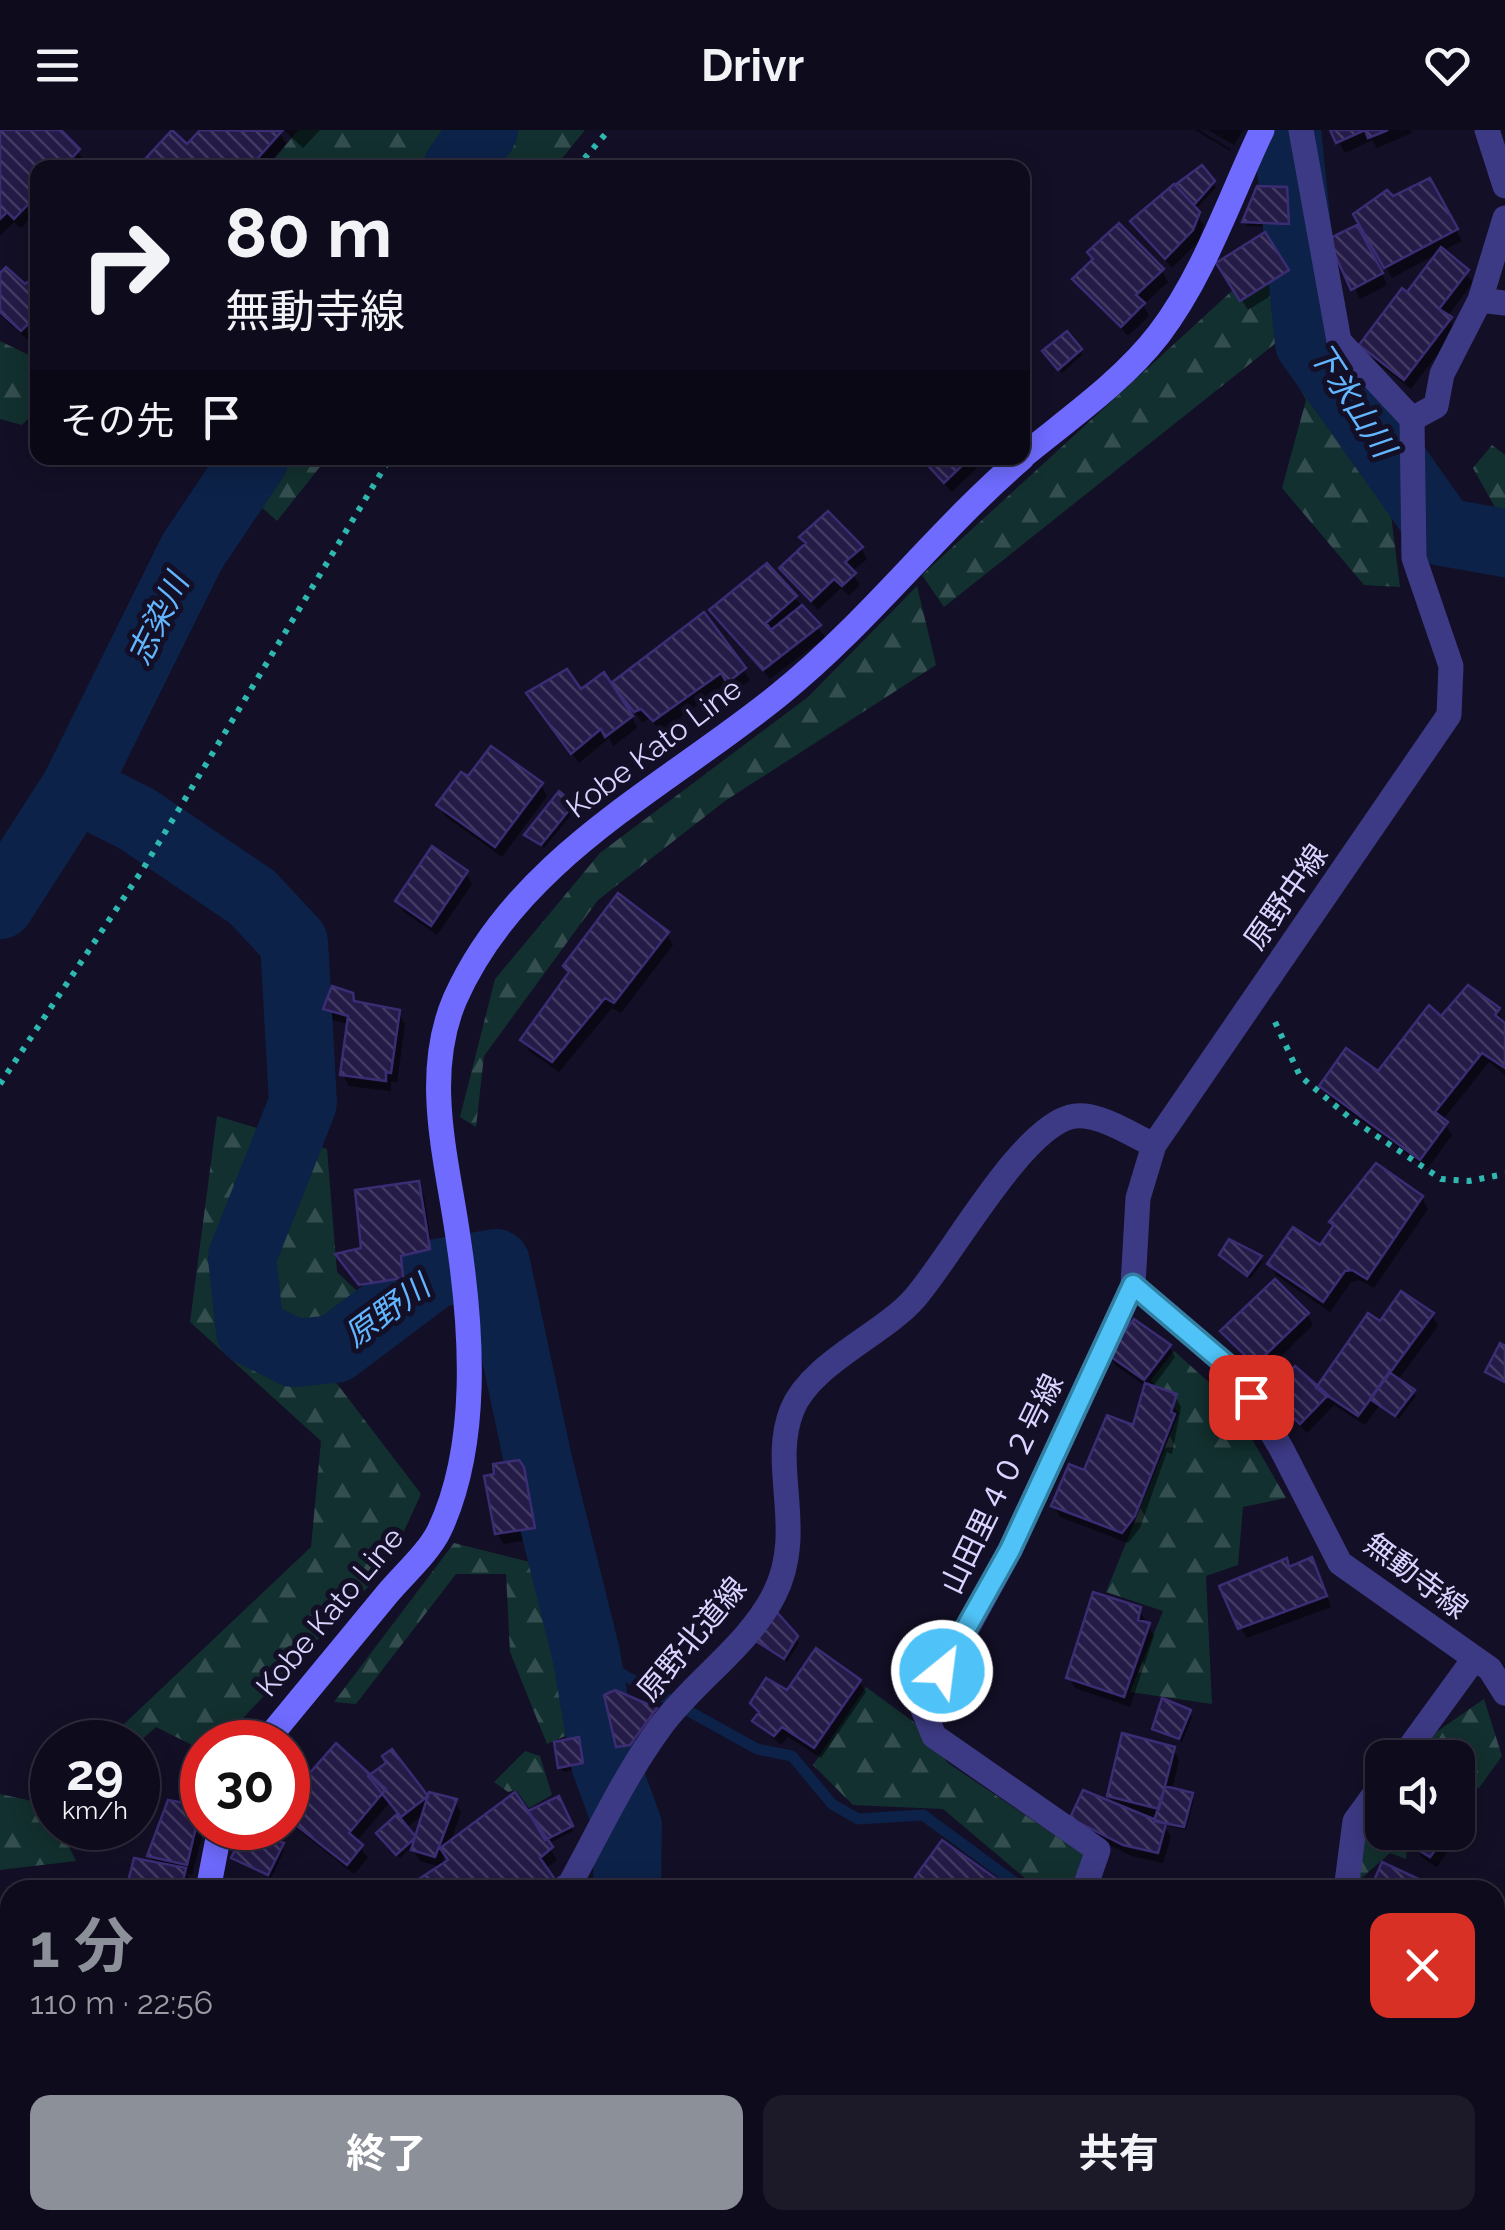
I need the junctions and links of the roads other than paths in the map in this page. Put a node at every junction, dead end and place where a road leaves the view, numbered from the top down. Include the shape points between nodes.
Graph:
1 (1262, 130) edge
2 (1301, 130) edge
3 (1487, 130) edge
4 (1505, 186) edge
5 (1505, 218) edge
6 (1492, 301) edge
7 (1412, 421) junction
8 (1030, 450) edge
9 (1013, 465) edge
10 (1154, 1145) junction
11 (1133, 1285) junction
12 (1474, 1659) junction
13 (1505, 1693) edge
14 (283, 1720) edge
15 (1415, 1740) edge
16 (1365, 1807) edge
17 (216, 1850) edge
18 (210, 1880) edge
19 (572, 1880) edge
20 (1088, 1880) edge
21 (1347, 1880) edge

1 - 8 street, Kobe Kato Line via 1160,334
2 - 7 street via 1339,341
3 - 4 street
5 - 6 street
6 - 7 street via 1442,374 1436,406
7 - 10 street, 原野中線 via 1414,558 1451,666 1448,716
9 - 14 street, Kobe Kato Line via 781,693 610,816 528,894 486,946 455,1000 437,1092 459,1242 470,1393 465,1448 438,1533
10 - 11 street via 1138,1198
10 - 19 street, 原野北道線 via 1092,1117 1071,1116 1047,1128 913,1301 818,1377 793,1406 786,1432 791,1526 774,1596 750,1632 661,1725
11 - 12 street, 無動寺線 via 1235,1372 1340,1564
11 - 20 street, 山田里４０２号線 via 1010,1550 924,1709 934,1736 1098,1850
12 - 13 street, 無動寺線 via 1490,1669
12 - 15 street
16 - 21 street via 1355,1820
17 - 18 street

